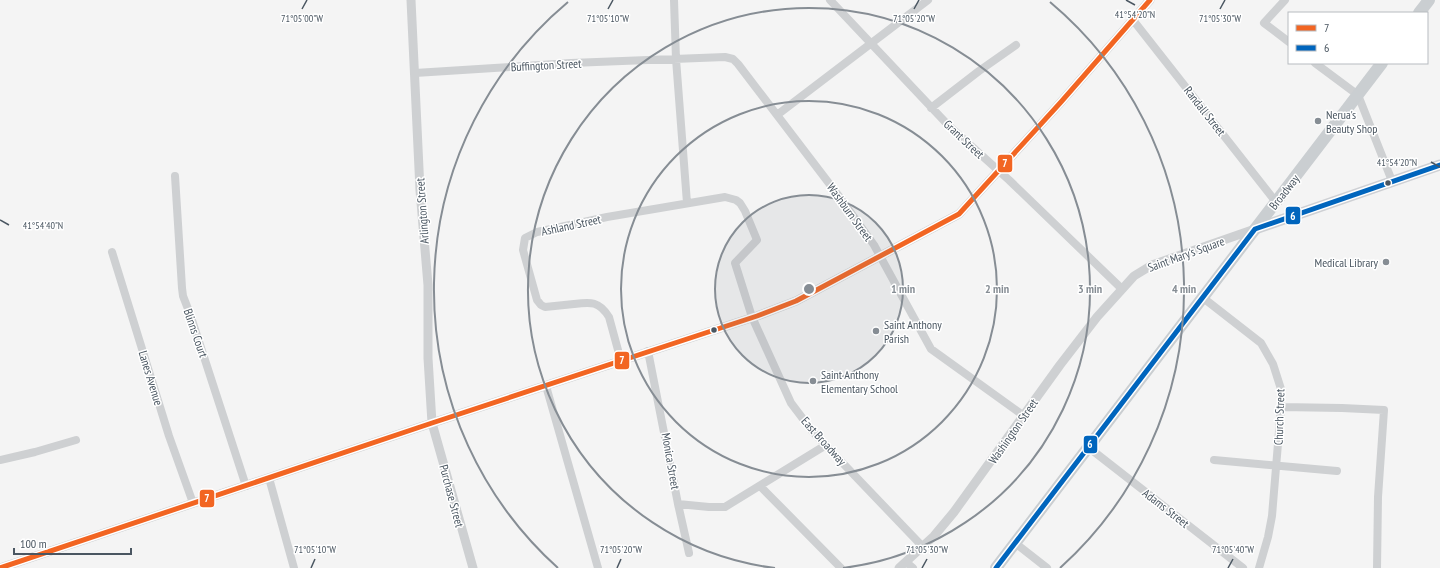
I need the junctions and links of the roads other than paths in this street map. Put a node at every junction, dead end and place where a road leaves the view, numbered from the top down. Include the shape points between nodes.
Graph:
1 (411, 0) edge
2 (674, 0) edge
3 (830, 0) edge
4 (928, 0) edge
5 (1150, 0) edge
6 (1285, 0) edge
7 (1429, 0) edge
8 (1420, 12) edge
9 (1133, 20) junction
10 (1288, 41) edge
11 (871, 43) junction
12 (1016, 45) dead end
13 (676, 59) junction
14 (1316, 64) edge
15 (1381, 64) edge
16 (415, 73) junction
17 (1358, 95) junction
18 (932, 108) junction
19 (776, 115) junction
20 (1440, 165) edge
21 (998, 171) junction
22 (175, 176) dead end
23 (1392, 181) junction
24 (1276, 202) junction
25 (687, 203) junction
26 (1256, 229) junction
27 (112, 252) dead end
28 (881, 257) junction
29 (1122, 289) junction
30 (1202, 297) junction
31 (752, 317) junction
32 (648, 351) junction
33 (621, 361) junction
34 (546, 386) junction
35 (1281, 407) junction
36 (1024, 416) junction
37 (432, 423) junction
38 (76, 440) dead end
39 (826, 445) junction
40 (1088, 447) junction
41 (0, 460) edge
42 (1214, 460) dead end
43 (1276, 466) junction
44 (1337, 471) dead end
45 (269, 478) junction
46 (246, 486) junction
47 (760, 486) junction
48 (193, 503) junction
49 (678, 504) junction
50 (1015, 543) junction
51 (923, 547) junction
52 (689, 553) dead end
53 (906, 566) edge
54 (0, 568) edge
55 (294, 568) edge
56 (473, 568) edge
57 (598, 568) edge
58 (840, 568) edge
59 (996, 568) edge
60 (1047, 568) edge
61 (1244, 568) edge
62 (1259, 568) edge
63 (1377, 568) edge

1 - 16 street, Arlington Street
2 - 13 street
3 - 11 street, Grant Street
4 - 11 street
5 - 9 street
6 - 10 street via 1264,23
7 - 8 main road
9 - 21 street
9 - 24 street, Randall Street
11 - 18 street, Grant Street
11 - 19 street
12 - 18 street
13 - 16 street, Buffington Street
13 - 19 street, Washburn Street via 732,59
13 - 25 street
14 - 17 street
15 - 17 main road, Broadway
16 - 37 street, Arlington Street via 420,190 428,285 428,358
17 - 23 street
17 - 24 main road, Broadway
18 - 21 street, Grant Street via 954,132
19 - 28 street, Washburn Street via 848,208
20 - 23 main road
21 - 28 street via 957,216
21 - 29 street, Grant Street
22 - 46 street, Blinns Court via 183,296
23 - 26 main road
24 - 26 main road, Broadway
25 - 31 street, Ashland Street via 725,197 736,200 746,211 757,240 736,263
25 - 33 street, Ashland Street via 537,232 525,238 523,250 537,300 545,307 590,302 599,305 609,317
26 - 29 street, Saint Mary's Square via 1152,265 1136,274
26 - 30 main road, Broadway
27 - 48 street, Lanes Avenue via 169,436
28 - 31 street via 790,304
28 - 36 street, Washburn Street via 931,349
29 - 36 street, Washington Street via 1092,323
30 - 35 street, Church Street via 1263,346 1277,375 1282,393
30 - 40 main road, Broadway
31 - 32 street
31 - 39 street, East Broadway via 791,402 807,425
32 - 33 street
32 - 49 street, Monica Street
33 - 34 street
34 - 37 street
34 - 57 street
35 - 43 street, Church Street
35 - 63 street via 1384,410 1378,496
36 - 51 street, Washington Street via 954,512
37 - 45 street
37 - 56 street, Purchase Street
38 - 41 street
39 - 47 street, Monica Street
39 - 51 street, East Broadway
40 - 50 main road, Broadway
40 - 61 street, Adams Street
42 - 43 street
43 - 44 street
43 - 62 street, Church Street via 1271,522
45 - 46 street
45 - 55 street
46 - 48 street
47 - 49 street, Monica Street via 724,507
47 - 58 street
48 - 54 street
49 - 52 street
50 - 59 main road, Broadway
50 - 60 street
51 - 53 street, Washington Street

